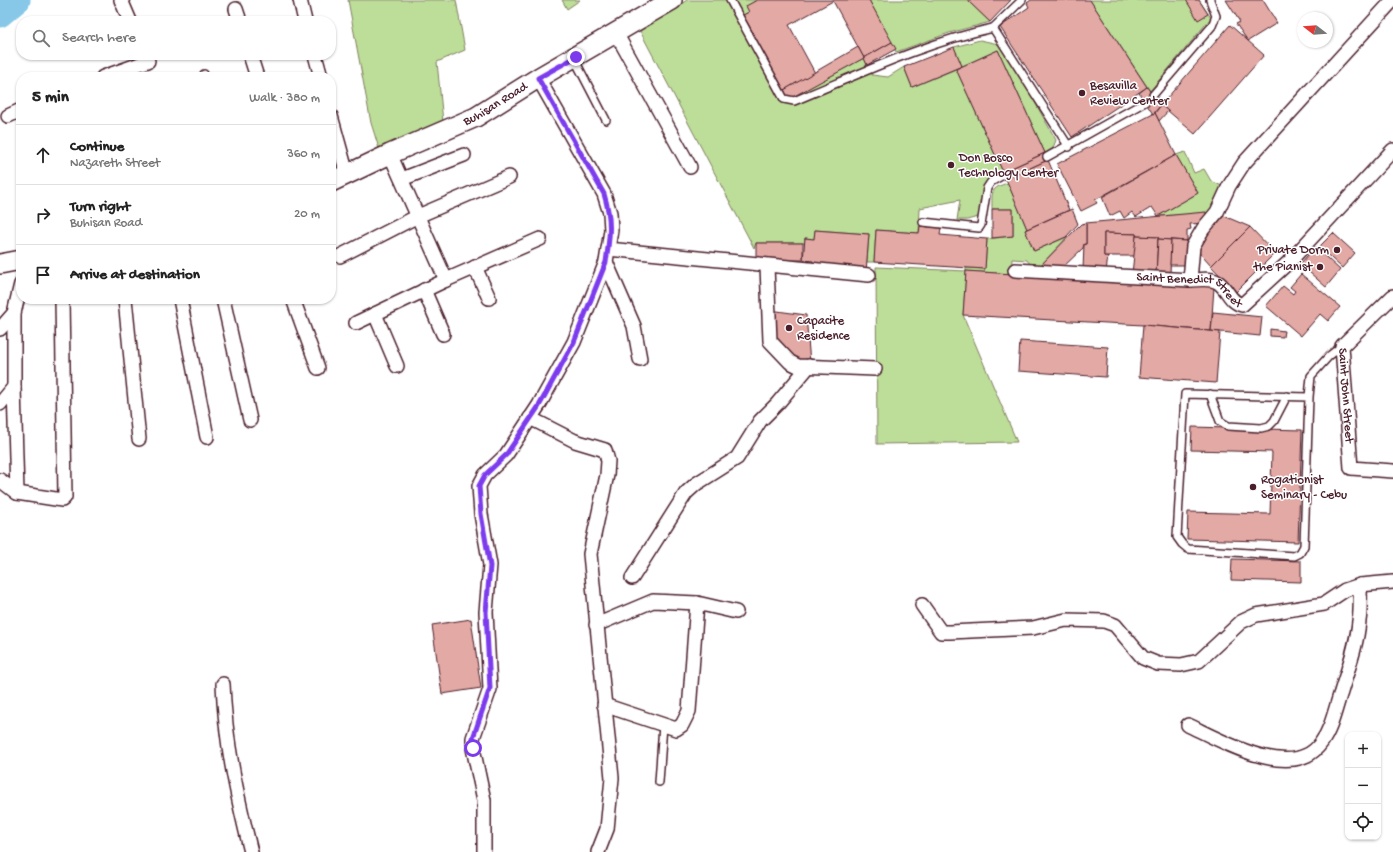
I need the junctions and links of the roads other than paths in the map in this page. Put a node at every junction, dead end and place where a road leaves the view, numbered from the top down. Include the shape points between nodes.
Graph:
1 (121, 0) edge
2 (300, 0) edge
3 (672, 0) edge
4 (730, 0) edge
5 (1022, 0) edge
6 (1210, 0) edge
7 (1393, 0) edge
8 (128, 16) edge
9 (305, 16) edge
10 (993, 28) junction
11 (616, 33) junction
12 (576, 57) junction
13 (148, 60) edge
14 (252, 60) edge
15 (316, 60) edge
16 (119, 72) edge
17 (255, 72) edge
18 (320, 72) edge
19 (538, 78) junction
20 (1153, 95) dead end
21 (1145, 102) dead end
22 (16, 112) edge
23 (8, 116) dead end
24 (606, 120) dead end
25 (1069, 146) junction
26 (1393, 150) edge
27 (390, 154) junction
28 (336, 155) edge
29 (464, 155) dead end
30 (1047, 157) dead end
31 (690, 167) dead end
32 (1005, 174) dead end
33 (509, 177) dead end
34 (339, 178) edge
35 (402, 179) junction
36 (418, 216) junction
37 (923, 222) dead end
38 (540, 239) dead end
39 (607, 255) junction
40 (340, 256) dead end
41 (16, 261) edge
42 (0, 264) edge
43 (767, 266) junction
44 (475, 267) junction
45 (1015, 270) dead end
46 (869, 275) dead end
47 (446, 280) junction
48 (1190, 280) junction
49 (424, 290) junction
50 (1393, 296) edge
51 (489, 298) dead end
52 (16, 304) edge
53 (62, 304) edge
54 (126, 304) edge
55 (181, 304) edge
56 (224, 304) edge
57 (295, 304) edge
58 (14, 313) junction
59 (375, 314) junction
60 (356, 323) dead end
61 (0, 329) edge
62 (443, 334) dead end
63 (1342, 346) junction
64 (640, 359) dead end
65 (397, 366) dead end
66 (809, 366) junction
67 (318, 368) dead end
68 (875, 369) dead end
69 (14, 387) junction
70 (1210, 394) junction
71 (1286, 396) junction
72 (1309, 397) junction
73 (0, 404) edge
74 (530, 418) junction
75 (250, 420) dead end
76 (207, 438) dead end
77 (139, 439) dead end
78 (1393, 471) edge
79 (0, 480) edge
80 (17, 493) junction
81 (632, 578) dead end
82 (1393, 582) edge
83 (1360, 585) junction
84 (697, 603) junction
85 (922, 605) dead end
86 (736, 612) dead end
87 (596, 624) junction
88 (223, 684) dead end
89 (604, 705) junction
90 (663, 725) junction
91 (1188, 725) dead end
92 (658, 782) dead end
93 (251, 852) edge
94 (484, 852) edge
95 (598, 852) edge

1 - 8 street
2 - 9 street
3 - 11 street, Buhisan Road
4 - 10 lane via 784,99 794,101 928,46
5 - 10 lane
6 - 20 lane via 1216,16 1212,26
7 - 48 street via 1244,163 1229,186 1217,212 1193,246
10 - 25 lane
11 - 12 street, Buhisan Road
11 - 31 street
12 - 19 street, Buhisan Road
12 - 24 lane via 578,66
13 - 16 street
14 - 17 street
15 - 18 street
19 - 27 street, Buhisan Road via 476,117
19 - 39 street via 604,194 611,230
21 - 25 lane
22 - 23 street
25 - 30 lane
26 - 48 street, Saint Benedict Street via 1290,261 1242,305 1235,303 1219,283 1209,279
27 - 34 street, Buhisan Road
27 - 35 street
28 - 34 street
29 - 35 street
32 - 37 lane via 991,182 987,188 979,228
33 - 36 street
35 - 36 street
36 - 40 street
36 - 47 street
38 - 44 street
39 - 43 street
39 - 64 street via 634,326
39 - 74 street via 574,342
41 - 42 street
43 - 46 street
43 - 66 street via 770,341 790,362 798,366
44 - 47 street
44 - 51 street
45 - 48 street, Saint Benedict Street
47 - 49 street
49 - 59 street
49 - 62 street
50 - 63 street, Saint John Street
52 - 58 street
53 - 80 street via 65,497 62,500
54 - 77 street
55 - 76 street
56 - 75 street
57 - 67 street
58 - 61 street
58 - 69 street
59 - 60 street
59 - 65 street
63 - 72 lane via 1311,376
63 - 78 street, Saint John Street via 1352,468
66 - 68 street
66 - 81 street via 760,421 737,458 686,492
69 - 73 street
69 - 80 street
70 - 71 lane
70 - 71 lane via 1220,421 1228,426 1262,428 1274,421
70 - 72 lane via 1185,394 1177,537 1188,549 1294,556 1300,553 1304,546
71 - 72 lane
74 - 87 street via 575,441 605,450 607,455 606,475 590,554
74 - 94 street via 506,455 485,475 479,486 490,566 486,612 490,688 473,738 484,800
79 - 80 street
82 - 83 street
83 - 85 street via 1344,590 1324,604 1256,614 1241,622 1199,661 1181,665 1158,664 1143,658 1115,624 1104,621 1066,620 1033,628 941,632
83 - 91 street via 1359,621 1355,644 1326,735 1315,750 1304,756 1276,760 1243,752
84 - 86 street
84 - 87 street via 653,601
84 - 90 street via 689,711 682,726 676,729
87 - 89 street
88 - 93 street via 228,746
89 - 90 street
89 - 95 street via 612,778 607,829
90 - 92 lane

